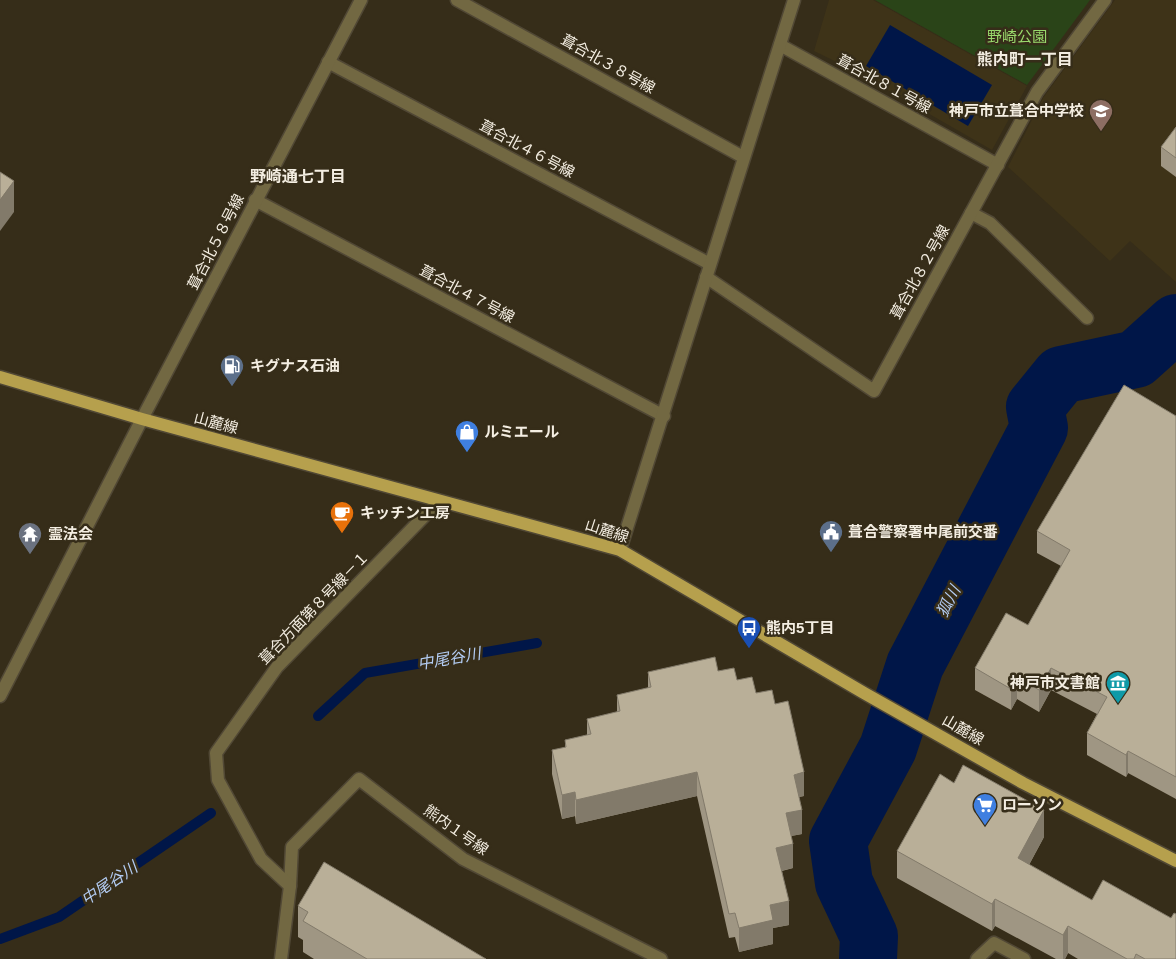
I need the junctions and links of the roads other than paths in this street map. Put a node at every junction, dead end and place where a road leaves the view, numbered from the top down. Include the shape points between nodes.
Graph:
1 (361, 0) edge
2 (457, 0) edge
3 (794, 0) edge
4 (1105, 0) edge
5 (780, 46) junction
6 (328, 62) junction
7 (743, 157) junction
8 (998, 165) junction
9 (255, 200) junction
10 (971, 213) junction
11 (708, 270) junction
12 (1086, 318) dead end
13 (0, 377) edge
14 (664, 416) junction
15 (142, 419) junction
16 (439, 501) junction
17 (620, 550) junction
18 (0, 696) edge
19 (1176, 861) edge
20 (290, 886) junction
21 (281, 959) edge
22 (661, 959) edge
23 (977, 959) edge
24 (1024, 959) edge

1 - 6 street, 葺合北５８号線
2 - 7 street, 葺合北３８号線
3 - 5 street
4 - 8 street, 葺合北８２号線 via 1037,92
5 - 7 street
5 - 8 street, 葺合北８１号線
6 - 9 street, 葺合北５８号線
6 - 11 street, 葺合北４６号線
7 - 11 street
8 - 10 street, 葺合北８２号線
9 - 14 street, 葺合北４７号線
9 - 15 street, 葺合北５８号線
10 - 11 street, 葺合北８２号線 via 874,391
10 - 12 street via 990,223
11 - 14 street
13 - 15 main road, 山麓線
14 - 17 street
15 - 16 main road, 山麓線
15 - 18 street, 葺合北５８号線
16 - 17 main road, 山麓線
16 - 20 street, 葺合方面第８号線－１ via 277,667 216,754 218,780 261,859
17 - 19 main road, 山麓線 via 1023,783
20 - 21 street
20 - 22 street, 熊内１号線 via 292,847 359,779 463,860
23 - 24 street via 994,942

